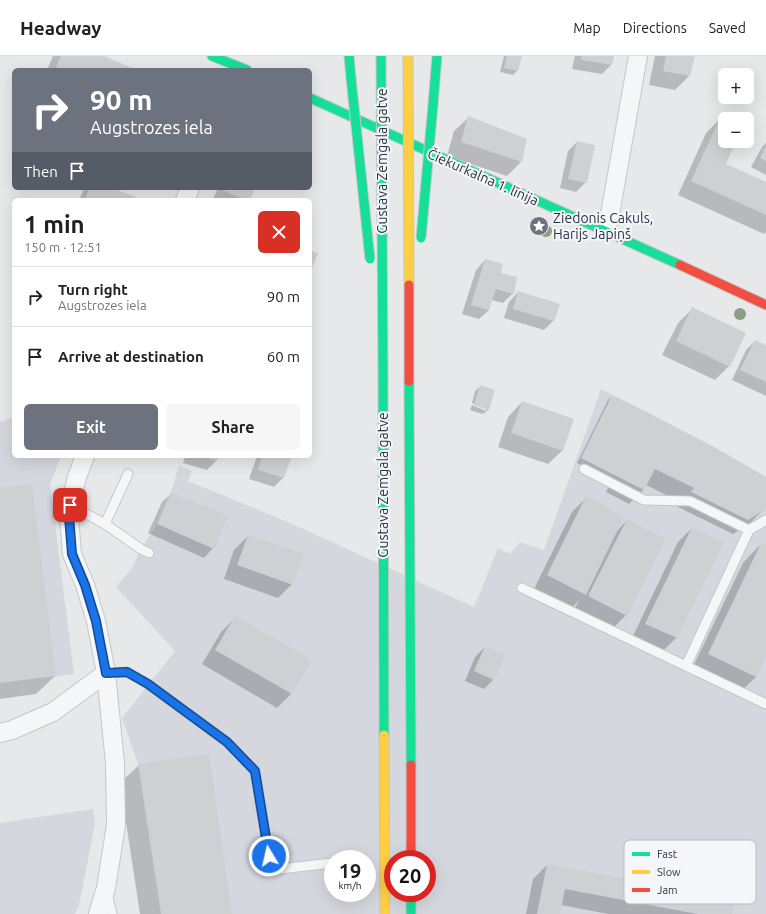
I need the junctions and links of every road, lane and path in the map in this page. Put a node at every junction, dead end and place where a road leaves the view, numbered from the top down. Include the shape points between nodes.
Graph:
1 (212, 56) edge
2 (349, 56) edge
3 (381, 56) edge
4 (408, 56) edge
5 (438, 56) edge
6 (638, 56) edge
7 (240, 66) edge
8 (312, 99) edge
9 (605, 231) junction
10 (420, 249) dead end
11 (371, 269) dead end
12 (418, 272) dead end
13 (373, 292) dead end
14 (766, 305) edge
15 (383, 377) junction
16 (409, 381) junction
17 (85, 458) edge
18 (584, 469) dead end
19 (128, 474) dead end
20 (70, 505) junction
21 (766, 520) edge
22 (105, 524) junction
23 (749, 530) junction
24 (149, 553) dead end
25 (522, 588) dead end
26 (686, 666) junction
27 (106, 673) junction
28 (766, 704) edge
29 (0, 733) edge
30 (411, 850) edge
31 (324, 864) edge
32 (106, 888) junction
33 (411, 902) edge
34 (98, 914) edge
35 (112, 914) edge
36 (384, 914) edge
37 (411, 914) edge

1 - 7 main road
2 - 11 main road, bridge
3 - 15 main road, Gustava Zemgala gatve, bridge
4 - 16 main road, Gustava Zemgala gatve, bridge
5 - 10 main road, bridge
6 - 9 street
8 - 9 main road, Čiekurkalna 1. līnija
9 - 14 main road, Čiekurkalna 1. līnija
12 - 16 main road, bridge
13 - 15 main road, bridge
15 - 36 main road, Gustava Zemgala gatve
16 - 30 main road, Gustava Zemgala gatve
17 - 20 street
18 - 23 lane via 644,500 690,501
19 - 22 lane
20 - 22 lane
20 - 27 street via 72,554 96,621
21 - 23 lane
22 - 24 lane
23 - 26 lane
25 - 26 lane
26 - 28 lane
27 - 29 street via 53,712
27 - 31 lane via 127,672 148,684 227,742 255,771 271,870
27 - 32 street via 115,763 116,825
32 - 34 street
32 - 35 lane
33 - 37 main road

